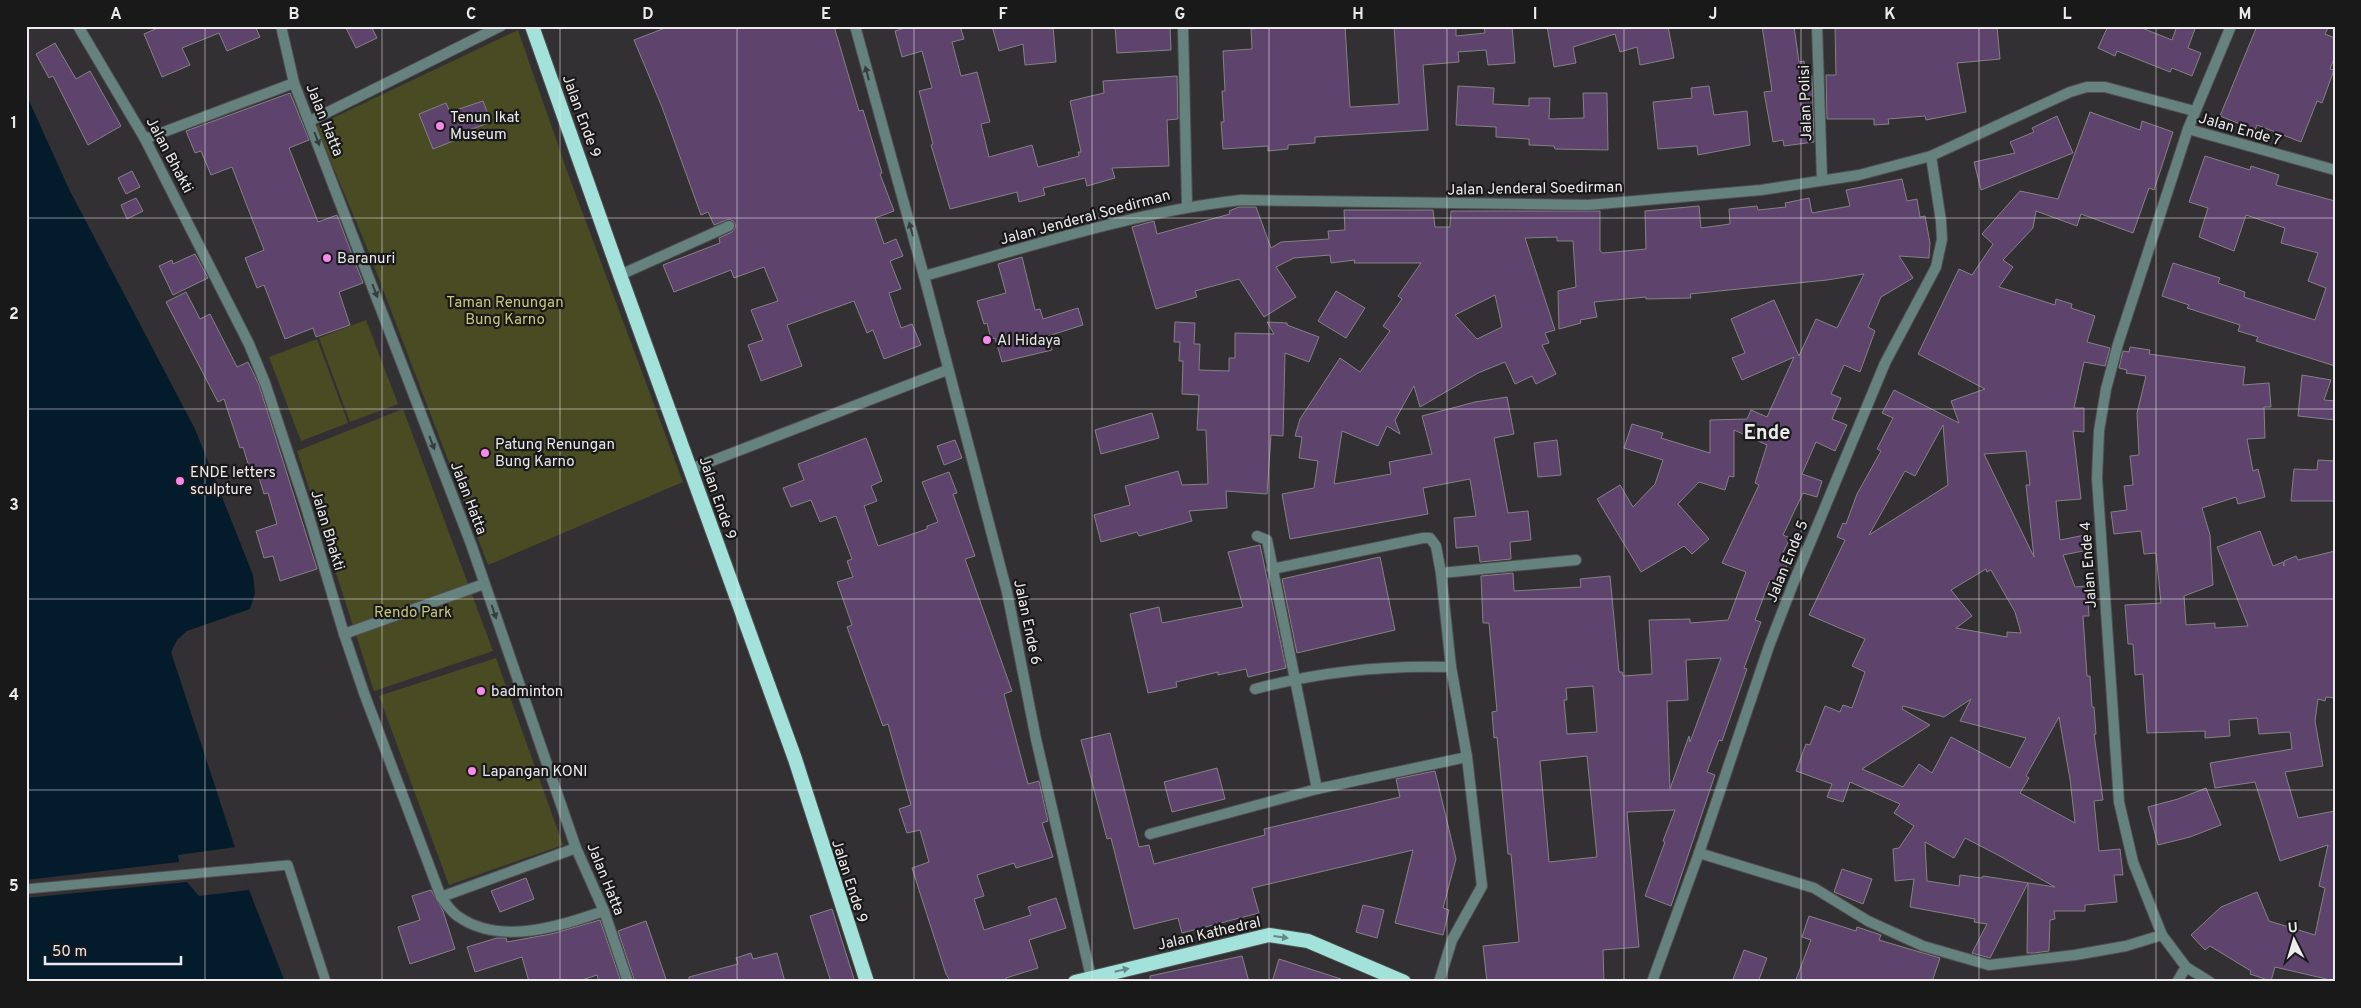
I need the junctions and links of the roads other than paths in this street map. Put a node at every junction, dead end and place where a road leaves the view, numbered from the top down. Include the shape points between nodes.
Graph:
1 (78, 26) edge
2 (280, 26) edge
3 (501, 26) edge
4 (532, 26) edge
5 (855, 26) edge
6 (1183, 26) edge
7 (1817, 26) edge
8 (2232, 26) edge
9 (294, 83) junction
10 (2194, 111) junction
11 (310, 121) junction
12 (2188, 129) junction
13 (145, 139) junction
14 (1931, 156) junction
15 (2335, 170) edge
16 (1822, 179) junction
17 (1187, 206) junction
18 (729, 226) dead end
19 (620, 275) junction
20 (924, 276) junction
21 (947, 370) junction
22 (691, 469) junction
23 (1257, 536) dead end
24 (1576, 560) dead end
25 (1272, 570) junction
26 (1441, 573) junction
27 (484, 584) junction
28 (344, 634) junction
29 (1451, 667) junction
30 (1294, 678) junction
31 (1255, 689) dead end
32 (1467, 757) junction
33 (1317, 789) junction
34 (1150, 834) dead end
35 (576, 848) junction
36 (1699, 853) junction
37 (26, 889) edge
38 (441, 897) junction
39 (604, 911) junction
40 (2162, 935) junction
41 (2186, 967) junction
42 (1090, 977) junction
43 (326, 982) edge
44 (628, 982) edge
45 (867, 982) edge
46 (1075, 982) edge
47 (1404, 982) edge
48 (1439, 982) edge
49 (1652, 982) edge
50 (2177, 982) edge
51 (2210, 982) edge

1 - 13 street, Jalan Bhakti
2 - 9 street, Jalan Hatta
3 - 11 street
4 - 19 highway, Jalan Ende 9
20 -> 5 street, Jalan Ende 6
6 - 17 street
7 - 16 street, Jalan Polisi
8 - 10 street, Jalan Ende 7
9 - 11 street, Jalan Hatta
9 - 13 street
10 - 12 street, Jalan Ende 7
10 - 14 street, Jalan Jenderal Soedirman via 2105,87 2087,87
11 -> 27 street, Jalan Hatta
12 - 15 street, Jalan Ende 7
12 - 40 street, Jalan Ende 4 via 2116,353 2099,431 2097,478 2119,802 2133,862
13 - 28 street, Jalan Bhakti via 211,267 265,384
14 - 16 street, Jalan Jenderal Soedirman via 1858,175
14 - 36 street, Jalan Ende 5 via 1942,221 1936,267 1885,363 1793,584
16 - 17 street, Jalan Jenderal Soedirman via 1761,190 1588,205 1265,199
17 - 20 street, Jalan Jenderal Soedirman via 1130,218
18 - 19 street
19 - 22 highway, Jalan Ende 9
20 - 21 street, Jalan Ende 6
21 - 22 street
21 - 42 street, Jalan Ende 6 via 1007,592 1036,739
22 - 45 highway, Jalan Ende 9 via 795,759
23 - 25 street via 1267,540
24 - 26 street
25 - 26 street via 1430,538 1436,546
25 - 30 street
26 - 29 street
27 - 28 street
27 -> 35 street, Jalan Hatta
28 - 38 street, Jalan Bhakti
29 - 30 street via 1409,666
29 - 32 street
30 - 31 street
30 - 33 street
32 - 33 street
32 - 48 street via 1482,886 1452,940
33 - 34 street
35 - 38 street
35 - 39 street, Jalan Hatta
36 - 40 street via 1814,888 1868,921 1923,946 1989,965 2075,955 2126,946
36 - 49 street, Jalan Ende 5
37 - 43 lane via 288,865
38 - 39 street, Jalan Bhakti via 458,917 501,931 536,930
39 - 44 street, Jalan Hatta
40 - 41 street, Jalan Ende 4
41 - 50 street
41 - 51 street, Jalan Ende 4
42 - 46 highway, Jalan Kathedral
42 -> 47 highway, Jalan Kathedral via 1269,935 1308,941

